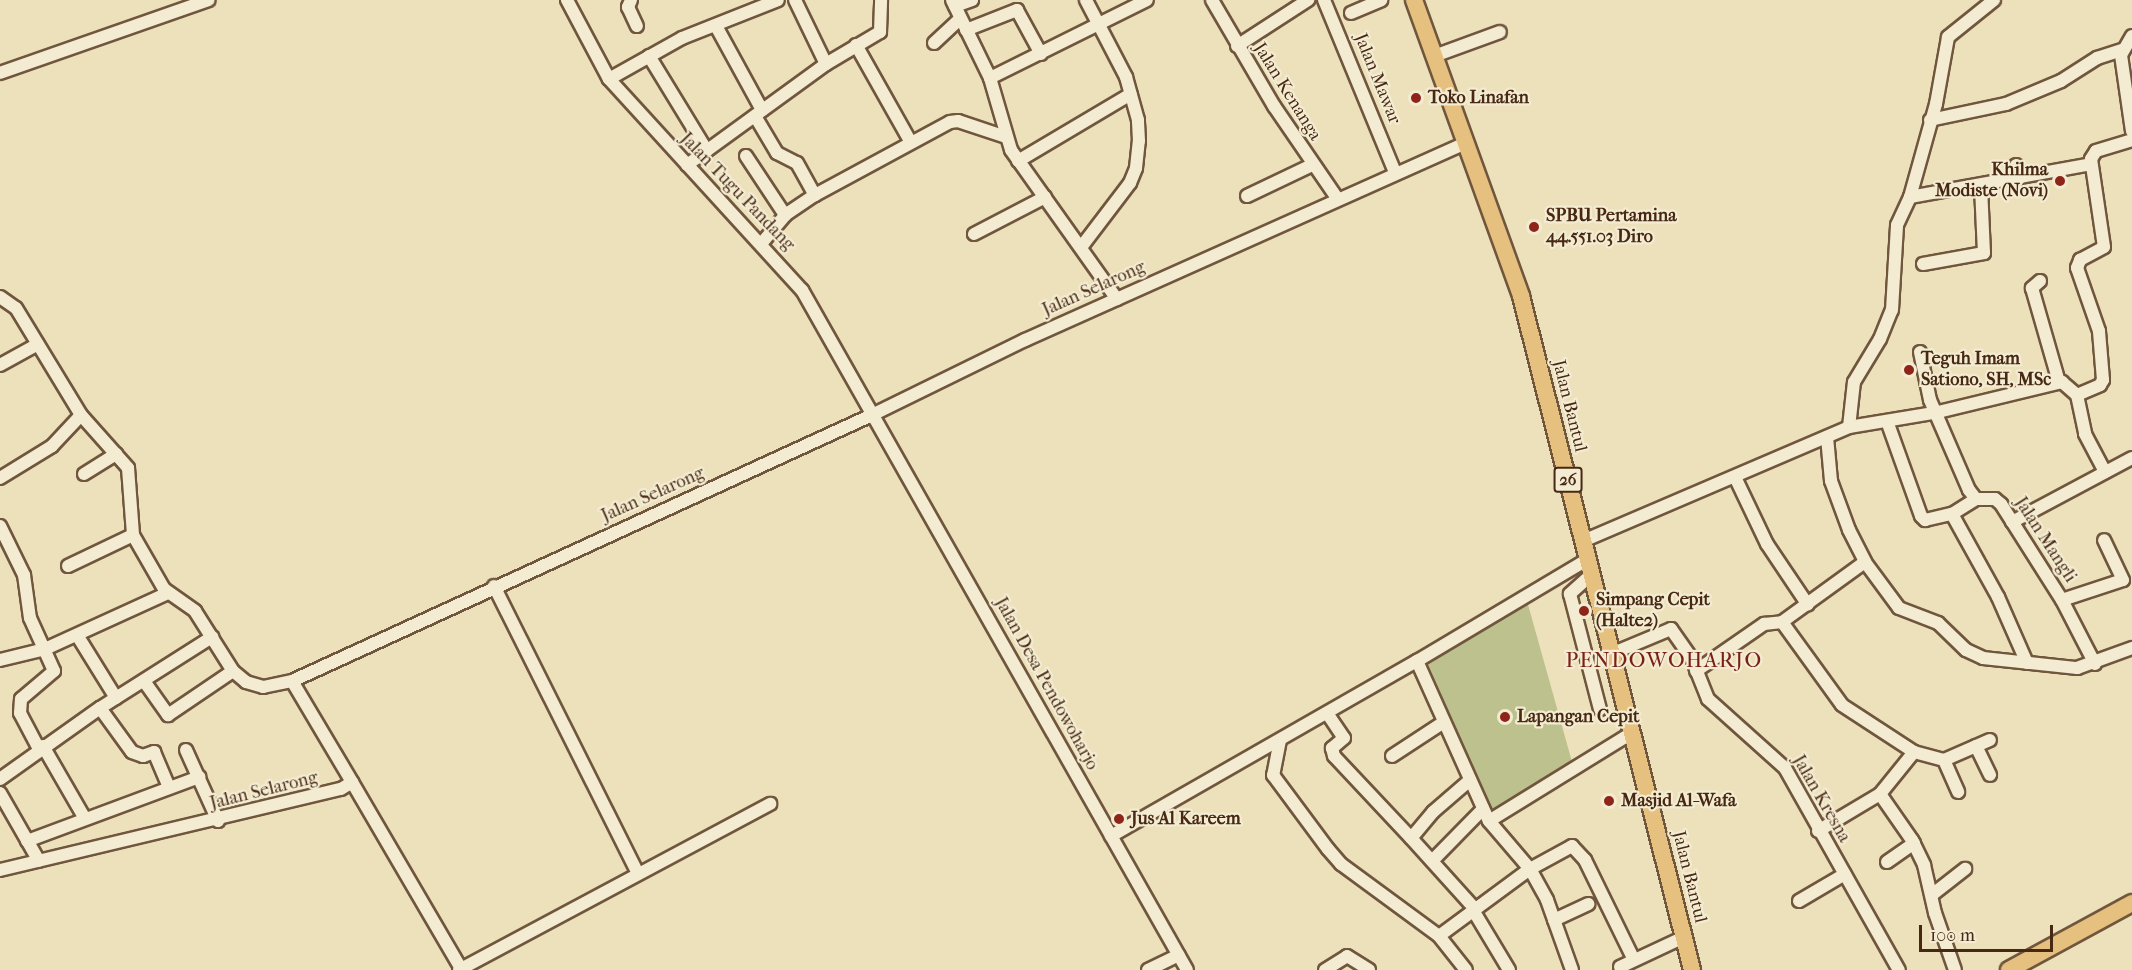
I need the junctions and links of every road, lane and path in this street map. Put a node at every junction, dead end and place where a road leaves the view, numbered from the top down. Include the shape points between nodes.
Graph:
1 (209, 0) edge
2 (567, 0) edge
3 (632, 0) edge
4 (776, 0) edge
5 (795, 0) edge
6 (881, 0) edge
7 (972, 0) edge
8 (1086, 0) edge
9 (1147, 0) edge
10 (1308, 0) edge
11 (1324, 0) edge
12 (1381, 0) edge
13 (1414, 0) edge
14 (1994, 0) edge
15 (1217, 1) edge
16 (953, 3) edge
17 (1351, 14) dead end
18 (1095, 23) junction
19 (963, 25) junction
20 (637, 26) dead end
21 (716, 26) junction
22 (1500, 32) dead end
23 (2132, 36) edge
24 (934, 43) dead end
25 (856, 45) junction
26 (1237, 46) junction
27 (2122, 50) junction
28 (1041, 54) junction
29 (649, 56) junction
30 (1434, 56) junction
31 (826, 64) junction
32 (0, 73) edge
33 (990, 78) junction
34 (609, 79) junction
35 (1131, 94) junction
36 (759, 113) junction
37 (1930, 120) junction
38 (2132, 131) edge
39 (1006, 137) junction
40 (2132, 140) edge
41 (910, 141) junction
42 (1467, 142) junction
43 (707, 151) junction
44 (747, 156) dead end
45 (1018, 161) junction
46 (2091, 164) junction
47 (687, 165) junction
48 (1312, 165) junction
49 (2016, 165) dead end
50 (1395, 172) junction
51 (2019, 179) junction
52 (1981, 187) junction
53 (815, 195) junction
54 (1247, 196) dead end
55 (1045, 197) junction
56 (1910, 197) junction
57 (1337, 198) junction
58 (784, 215) junction
59 (974, 234) dead end
60 (761, 244) junction
61 (1082, 246) junction
62 (1923, 264) dead end
63 (2040, 281) dead end
64 (0, 297) edge
65 (1117, 299) junction
66 (38, 344) junction
67 (1920, 352) dead end
68 (0, 365) edge
69 (2059, 382) junction
70 (2077, 395) junction
71 (1935, 413) junction
72 (874, 414) junction
73 (81, 415) junction
74 (1887, 421) junction
75 (1849, 427) junction
76 (1827, 437) junction
77 (116, 454) junction
78 (2132, 458) edge
79 (2105, 472) junction
80 (84, 474) dead end
81 (1735, 477) junction
82 (0, 478) edge
83 (1976, 499) junction
84 (1952, 514) junction
85 (2012, 522) junction
86 (0, 526) edge
87 (133, 535) junction
88 (1583, 540) junction
89 (2104, 540) dead end
90 (1865, 562) junction
91 (68, 566) dead end
92 (1590, 567) junction
93 (494, 586) junction
94 (168, 593) junction
95 (2062, 600) junction
96 (1808, 605) junction
97 (1782, 622) junction
98 (77, 635) junction
99 (212, 637) junction
100 (2132, 648) edge
101 (45, 649) junction
102 (1611, 654) junction
103 (0, 660) edge
104 (1417, 661) junction
105 (2027, 663) junction
106 (2095, 664) junction
107 (233, 671) junction
108 (1696, 671) junction
109 (144, 681) junction
110 (292, 681) junction
111 (116, 698) junction
112 (100, 708) junction
113 (1600, 709) dead end
114 (1327, 713) junction
115 (1444, 722) junction
116 (1633, 732) junction
117 (1280, 740) junction
118 (1990, 740) dead end
119 (1976, 746) junction
120 (41, 748) junction
121 (186, 750) dead end
122 (1914, 752) junction
123 (1392, 756) dead end
124 (1944, 760) junction
125 (1990, 776) dead end
126 (199, 777) junction
127 (0, 779) edge
128 (1470, 780) junction
129 (351, 782) junction
130 (169, 788) junction
131 (1958, 792) dead end
132 (0, 793) edge
133 (1880, 794) junction
134 (770, 804) dead end
135 (1483, 809) junction
136 (84, 817) junction
137 (218, 821) junction
138 (1488, 821) junction
139 (1818, 831) junction
140 (1111, 836) junction
141 (1411, 838) junction
142 (27, 841) junction
143 (1914, 843) junction
144 (39, 861) junction
145 (1432, 861) junction
146 (1887, 862) dead end
147 (1530, 869) junction
148 (1965, 869) dead end
149 (0, 870) edge
150 (638, 873) junction
151 (1845, 874) junction
152 (1933, 894) junction
153 (1799, 901) dead end
154 (2132, 903) edge
155 (1588, 904) dead end
156 (1474, 909) junction
157 (1554, 920) junction
158 (1439, 936) junction
159 (1684, 937) junction
160 (1179, 955) junction
161 (1633, 958) junction
162 (1620, 967) dead end
163 (461, 970) edge
164 (1148, 970) edge
165 (1187, 970) edge
166 (1325, 970) edge
167 (1369, 970) edge
168 (1466, 970) edge
169 (1509, 970) edge
170 (1572, 970) edge
171 (1692, 970) edge
172 (1899, 970) edge
173 (1955, 970) edge
174 (2009, 970) edge

1 - 32 street
2 - 34 street, Jalan Tugu Pandang
3 - 20 street via 628,7
4 - 21 street
5 - 31 street
6 - 25 street via 883,27
7 - 16 street
8 - 18 street
9 - 18 street
10 - 26 street
11 - 50 street, Jalan Mawar
12 - 17 street
13 - 30 main road, Jalan Bantul / 26
14 - 37 street via 1950,33
15 - 26 street, Jalan Kenanga
16 - 19 street
18 - 28 street
18 - 35 street
19 - 24 street
19 - 28 street via 1017,10
19 - 33 street
21 - 29 street
21 - 36 street
22 - 30 street
23 - 27 street
25 - 31 street
25 - 41 street
26 - 48 street, Jalan Kenanga
27 - 37 street via 2097,58 2061,81 2006,104
27 - 38 street
28 - 33 street
29 - 34 street
29 - 43 street
30 - 42 main road, Jalan Bantul / 26
31 - 36 street
33 - 39 street
34 - 47 street, Jalan Tugu Pandang
35 - 45 street
35 - 61 street via 1138,120 1136,168
36 - 43 street
36 - 53 street via 777,153 797,163
37 - 56 street
39 - 41 street via 954,120
39 - 45 street
40 - 46 street via 2096,152
41 - 53 street
42 - 50 street, Jalan Selarong
42 - 88 main road, Jalan Bantul / 26 via 1521,296
43 - 47 street
44 - 58 street
45 - 55 street
46 - 51 street
46 - 70 street via 2104,247 2080,260 2077,268 2099,332 2103,380 2100,386
47 - 60 street, Jalan Tugu Pandang
48 - 54 street
48 - 57 street, Jalan Kenanga
49 - 51 street
50 - 57 street, Jalan Selarong
51 - 52 street
52 - 56 street
52 - 62 street via 1984,253
53 - 58 street
55 - 59 street
55 - 61 street
56 - 75 street via 1897,225 1892,310 1854,382
57 - 65 street, Jalan Selarong
58 - 60 street
60 - 72 street, Jalan Tugu Pandang via 802,290
61 - 65 street
63 - 69 street via 2032,288
64 - 66 street via 16,308
65 - 72 street, Jalan Selarong
66 - 68 street
66 - 73 street
67 - 71 street
69 - 70 street via 2067,382
69 - 71 street
70 - 79 street via 2085,434
71 - 74 street
71 - 83 street
72 - 93 street, Jalan Selarong
72 - 140 street, Jalan Desa Pendowoharjo
73 - 77 street
73 - 82 street via 52,446
74 - 75 street
74 - 84 street via 1923,519
75 - 76 street
76 - 81 street
76 - 90 street via 1835,494
77 - 80 street
77 - 87 street via 129,473
78 - 79 street
79 - 85 street
81 - 88 street
81 - 96 street via 1767,544
83 - 84 street
83 - 85 street, Jalan Mangli via 1995,498
84 - 105 street via 1998,597
85 - 95 street, Jalan Mangli
86 - 101 street via 24,575 30,618
87 - 91 street
87 - 94 street
88 - 92 main road, Jalan Bantul / 26
89 - 95 street via 2123,580
90 - 96 street
90 - 105 street via 1899,608 1938,623 1971,654
92 - 102 main road, Jalan Bantul / 26
92 - 104 street
92 - 113 street via 1570,594
93 - 110 street, Jalan Selarong
93 - 150 street
94 - 98 street
94 - 99 street via 188,604
95 - 106 street, Jalan Mangli
96 - 97 street
97 - 108 street via 1764,624
97 - 122 street via 1842,705
98 - 101 street
98 - 111 street
99 - 107 street
99 - 109 street
100 - 106 street
101 - 103 street
101 - 120 street via 53,674 25,692 20,706 23,721
102 - 108 street, Jalan Kresna via 1669,628
102 - 116 main road, Jalan Bantul / 26
104 - 114 street
104 - 115 street
105 - 106 street via 2077,668
107 - 109 street via 168,715
107 - 110 street via 254,686
108 - 139 street, Jalan Kresna via 1708,699 1785,768
109 - 111 street
110 - 129 street, Jalan Selarong
111 - 112 street
112 - 120 street
112 - 130 street via 132,752 142,756 154,752
114 - 117 street
114 - 141 street via 1344,738 1332,748 1334,756
115 - 123 street
115 - 128 street
116 - 138 street
116 - 159 main road, Jalan Bantul / 26
117 - 140 street
117 - 158 street via 1273,775 1328,849 1341,864
118 - 119 street
119 - 124 street
119 - 125 street
120 - 127 street
120 - 136 street
121 - 126 street
122 - 124 street
122 - 133 street
124 - 131 street
126 - 130 street
126 - 137 street
128 - 135 street
128 - 141 street via 1433,812
129 - 137 street, Jalan Selarong via 326,795
129 - 163 street
130 - 136 street
132 - 142 street
133 - 139 street
133 - 143 street
134 - 150 street
135 - 138 street
135 - 145 street
136 - 142 street
137 - 144 street, Jalan Selarong
138 - 147 street
139 - 151 street, Jalan Kresna
140 - 160 street, Jalan Desa Pendowoharjo
141 - 145 street
142 - 144 street
143 - 146 street
143 - 152 street
144 - 149 street, Jalan Selarong
145 - 156 street
147 - 156 street
147 - 157 street
147 - 161 street via 1576,847
148 - 152 street
150 - 163 street
151 - 153 street
151 - 172 street, Jalan Kresna
152 - 173 street via 1935,913
154 - 174 main road
155 - 157 street
156 - 158 street
156 - 169 street
157 - 170 street
158 - 168 street
159 - 161 street
159 - 171 main road, Jalan Bantul / 26
160 - 164 street
160 - 165 street, Jalan Desa Pendowoharjo
161 - 162 street
166 - 167 street via 1347,956

